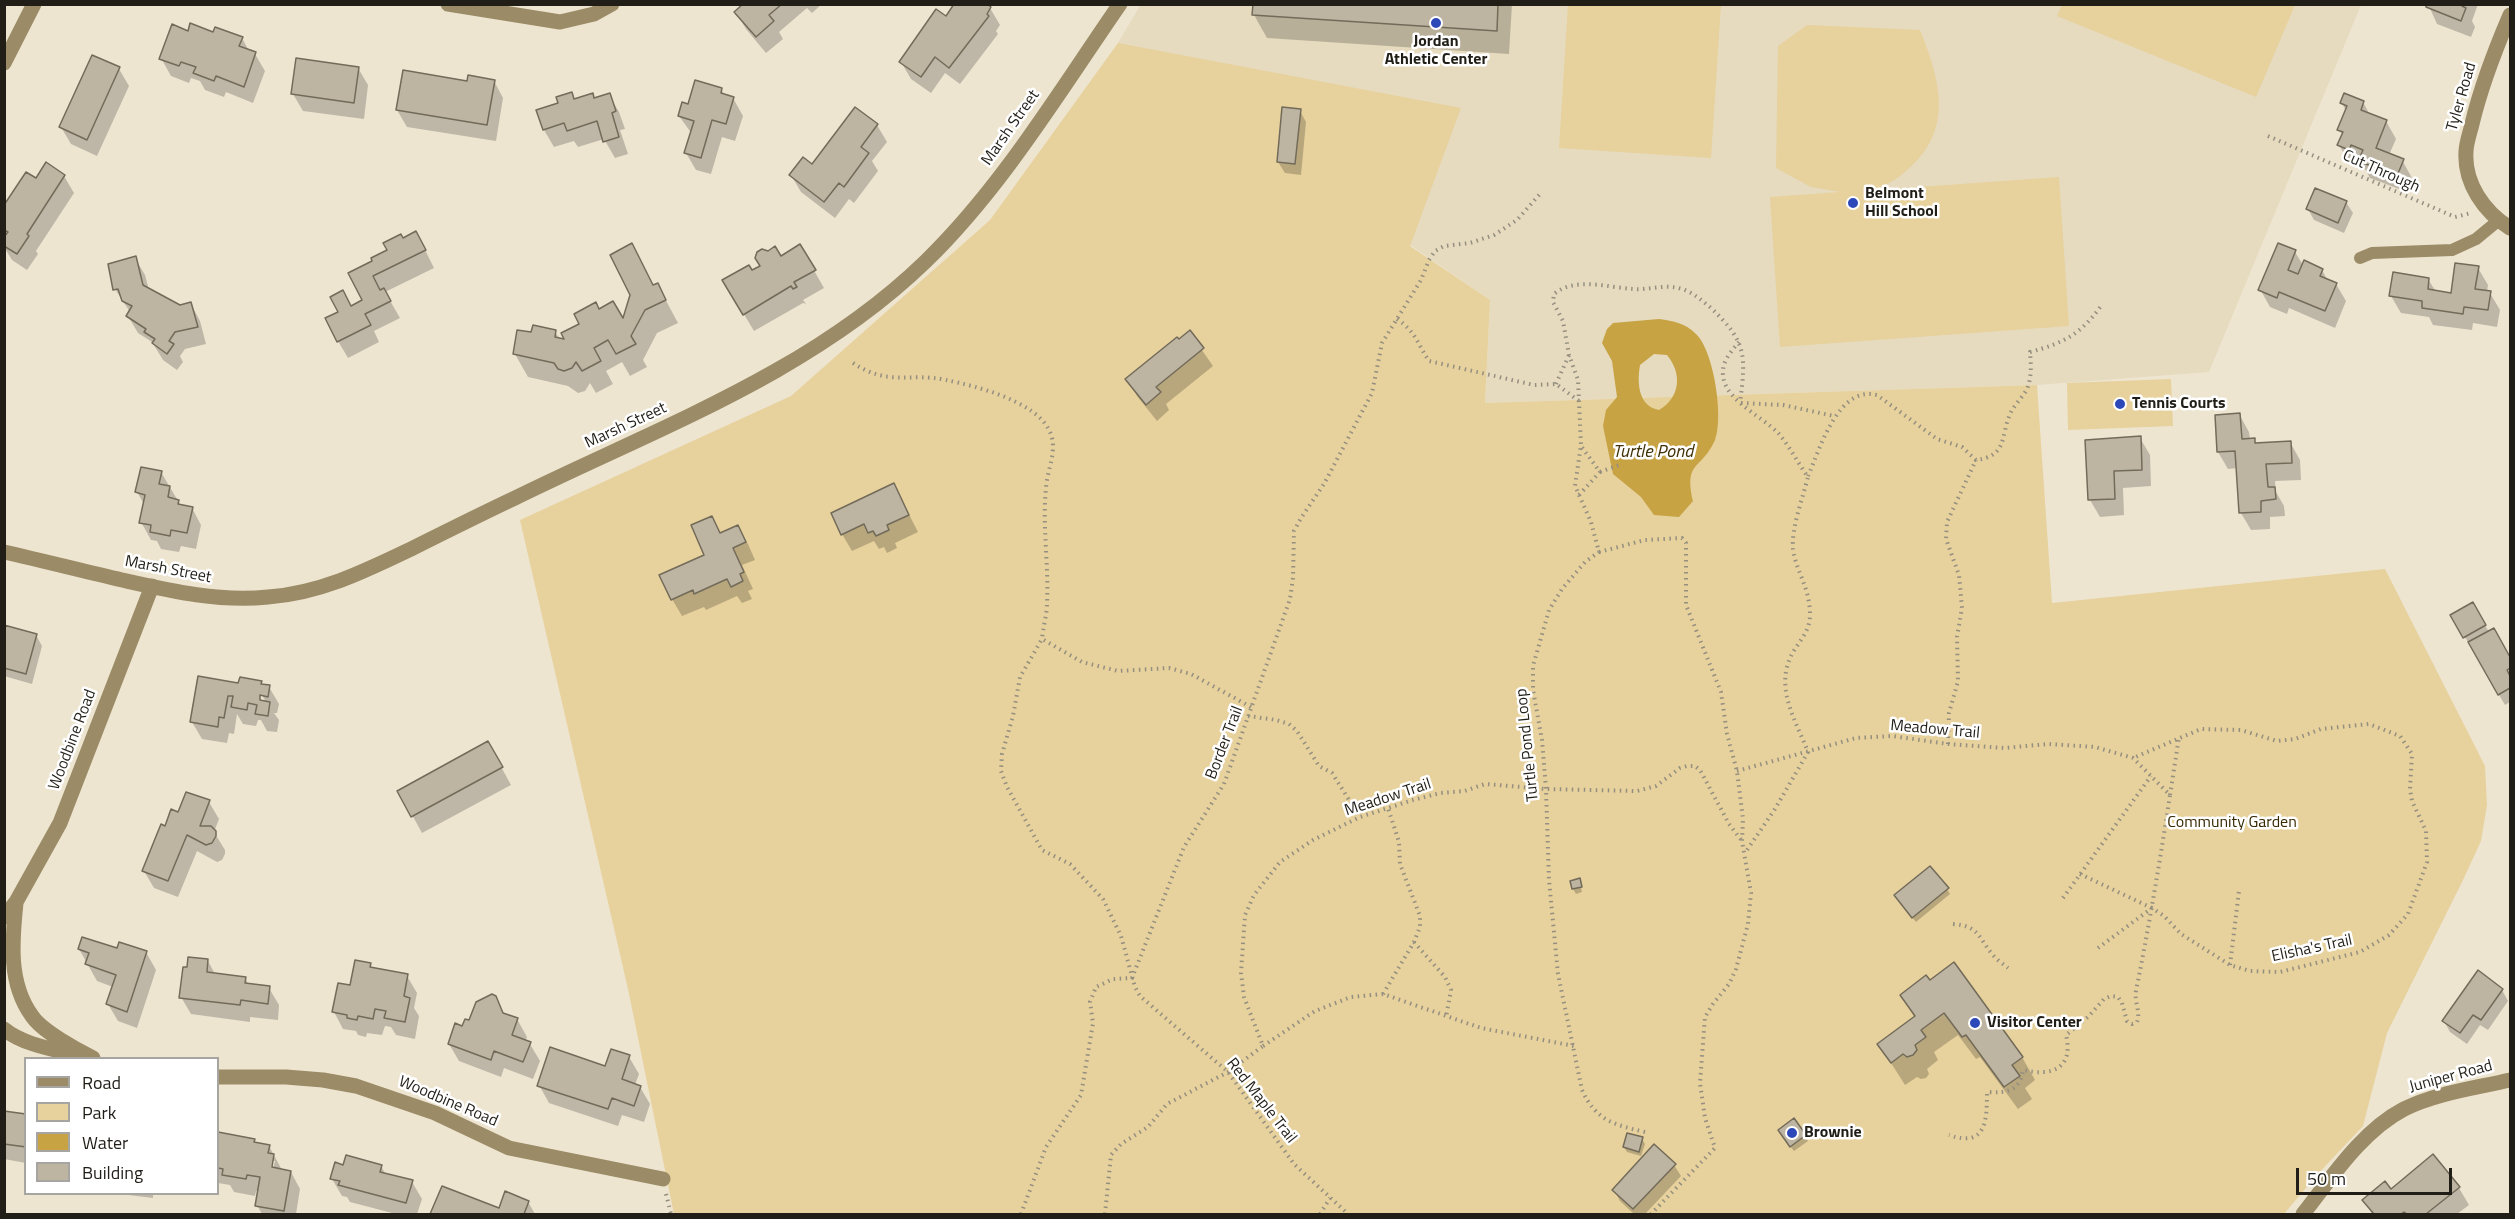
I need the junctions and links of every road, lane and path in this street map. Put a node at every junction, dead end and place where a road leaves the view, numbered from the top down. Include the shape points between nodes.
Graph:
1 (34, 4) edge
2 (448, 4) edge
3 (612, 4) edge
4 (1120, 4) edge
5 (2511, 15) edge
6 (4, 63) edge
7 (2268, 136) dead end
8 (1540, 194) dead end
9 (2486, 210) junction
10 (2505, 224) edge
11 (2360, 258) dead end
12 (2101, 306) dead end
13 (1397, 319) junction
14 (1739, 341) junction
15 (1569, 355) junction
16 (853, 363) dead end
17 (1556, 384) junction
18 (1580, 402) junction
19 (1740, 403) junction
20 (1834, 416) junction
21 (1581, 446) junction
22 (1976, 460) junction
23 (1622, 464) dead end
24 (1600, 472) junction
25 (1808, 477) junction
26 (1579, 495) junction
27 (4, 552) edge
28 (1599, 552) junction
29 (152, 586) junction
30 (1042, 639) junction
31 (1251, 707) junction
32 (1248, 716) junction
33 (2179, 737) junction
34 (1948, 744) junction
35 (1808, 752) junction
36 (2133, 758) junction
37 (1737, 771) junction
38 (2151, 776) junction
39 (1546, 789) junction
40 (2170, 795) junction
41 (1388, 808) junction
42 (1360, 817) junction
43 (1742, 841) junction
44 (1744, 854) junction
45 (2080, 874) junction
46 (2239, 891) dead end
47 (2063, 898) dead end
48 (16, 902) junction
49 (2152, 908) junction
50 (4, 917) edge
51 (1953, 924) dead end
52 (1414, 942) junction
53 (2098, 948) dead end
54 (2230, 965) junction
55 (2008, 968) dead end
56 (1132, 978) junction
57 (1383, 994) junction
58 (1446, 1017) junction
59 (4, 1029) edge
60 (1263, 1046) junction
61 (1574, 1046) junction
62 (85, 1057) edge
63 (89, 1057) edge
64 (1228, 1072) junction
65 (219, 1077) edge
66 (2511, 1080) edge
67 (1646, 1131) dead end
68 (1949, 1135) dead end
69 (663, 1179) dead end
70 (1330, 1198) junction
71 (1021, 1215) edge
72 (1105, 1215) edge
73 (1320, 1215) edge
74 (1348, 1215) edge
75 (1651, 1215) edge
76 (2303, 1215) edge

1 - 6 street
2 - 3 street via 560,22 594,14
4 - 29 street, Marsh Street via 1017,152 950,236 898,287 800,357 711,406 341,581 293,595 266,598 210,597
5 - 9 street, Tyler Road via 2479,92 2466,152 2470,183
7 - 9 path, Cut Through via 2455,218
8 - 13 path, Border Trail via 1518,220 1494,235 1436,251
9 - 10 street
10 - 11 lane via 2452,250 2372,253
12 - 22 path via 2074,336 2030,352 2026,389 2010,414 1999,450
13 - 17 path via 1410,327 1429,361 1534,385
13 - 31 path, Border Trail via 1382,343 1372,393 1294,531 1290,599
14 - 15 path via 1729,325 1695,294 1672,287 1635,290 1602,283 1561,288 1554,294
14 - 19 path via 1745,367
14 - 19 path via 1724,362 1722,376
15 - 17 path
15 - 18 path via 1578,380
16 - 30 path via 869,373 899,379 945,380 1018,401 1036,413 1050,431 1053,450 1046,488 1047,603
17 - 18 path
18 - 21 path
19 - 20 path via 1783,405
19 - 25 path via 1778,433
20 - 22 path via 1861,395 1877,395 1937,439 1962,447
20 - 25 path
21 - 24 path
21 - 26 path via 1575,486
22 - 34 path via 1947,522 1946,539 1959,575 1962,608 1957,637 1958,681 1949,713
23 - 24 path
24 - 26 path
25 - 35 path via 1793,548 1806,585 1810,621 1784,673 1785,693
26 - 28 path
27 - 29 street, Marsh Street
28 - 37 path via 1645,540 1682,538 1686,543 1686,605 1721,692
28 - 39 path, Turtle Pond Loop via 1585,562 1549,610 1533,666
29 - 48 street, Woodbine Road via 60,823
30 - 31 path via 1082,662 1118,670 1169,668 1191,674
30 - 56 path, Red Maple Trail via 1020,677 1001,771 1042,850 1070,864 1102,899 1121,936
31 - 32 path, Border Trail
32 - 42 path via 1276,720 1297,731 1319,766 1332,773
32 - 56 path, Border Trail via 1224,784 1184,847
33 - 36 path, Elisha's Trail
33 - 40 path
33 - 54 path, Elisha's Trail via 2200,729 2241,730 2277,741 2321,729 2368,724 2400,736 2412,754 2410,789 2426,831 2427,862 2408,914 2389,935 2360,952 2280,972 2250,971
34 - 35 path, Meadow Trail via 1892,736 1856,738
34 - 36 path, Meadow Trail via 2095,747
35 - 37 path, Meadow Trail
35 - 44 path
36 - 38 path
37 - 43 path
38 - 40 path
38 - 45 path
39 - 41 path, Meadow Trail via 1494,783
39 - 43 path, Meadow Trail via 1637,791 1656,786 1680,768 1695,766
39 - 61 path, Turtle Pond Loop via 1558,974
40 - 49 path
41 - 42 path, Meadow Trail
41 - 52 path via 1399,842 1404,879 1420,916
42 - 60 path, Meadow Trail via 1280,862 1254,895 1245,915 1241,973 1244,997
43 - 44 path
44 - 75 path via 1751,893 1748,924 1736,969 1705,1017 1700,1083 1705,1119 1715,1148
45 - 47 path
45 - 49 path, Elisha's Trail
46 - 54 path
48 - 50 street, Woodbine Road
48 - 63 street, Woodbine Road via 12,945 15,972 32,1017
49 - 53 path
49 - 54 path, Elisha's Trail via 2181,934
49 - 68 path via 2135,998 2137,1022 2127,1021 2118,997 2104,999 2066,1035 2067,1058 2059,1066 2049,1071 2023,1070 2014,1089 1987,1092 1984,1128 1963,1140
51 - 55 path via 1967,925 1980,935 1993,955
52 - 57 path
52 - 58 path via 1445,977 1451,990
56 - 64 path, Red Maple Trail via 1140,996
56 - 71 path via 1113,979 1096,987 1090,1002 1092,1023 1081,1095 1046,1147
57 - 58 path
57 - 60 path via 1351,997 1315,1011
58 - 61 path
59 - 62 street, Woodbine Road via 32,1042
60 - 64 path
61 - 67 path, Turtle Pond Loop via 1589,1106 1620,1126
64 - 70 path, Red Maple Trail via 1294,1164
64 - 72 path via 1167,1104 1148,1127 1115,1149 1111,1155
65 - 69 street, Woodbine Road via 286,1077 356,1086 435,1113 509,1148
66 - 76 street, Juniper Road via 2405,1108 2377,1127
70 - 73 path
70 - 74 path, Red Maple Trail

